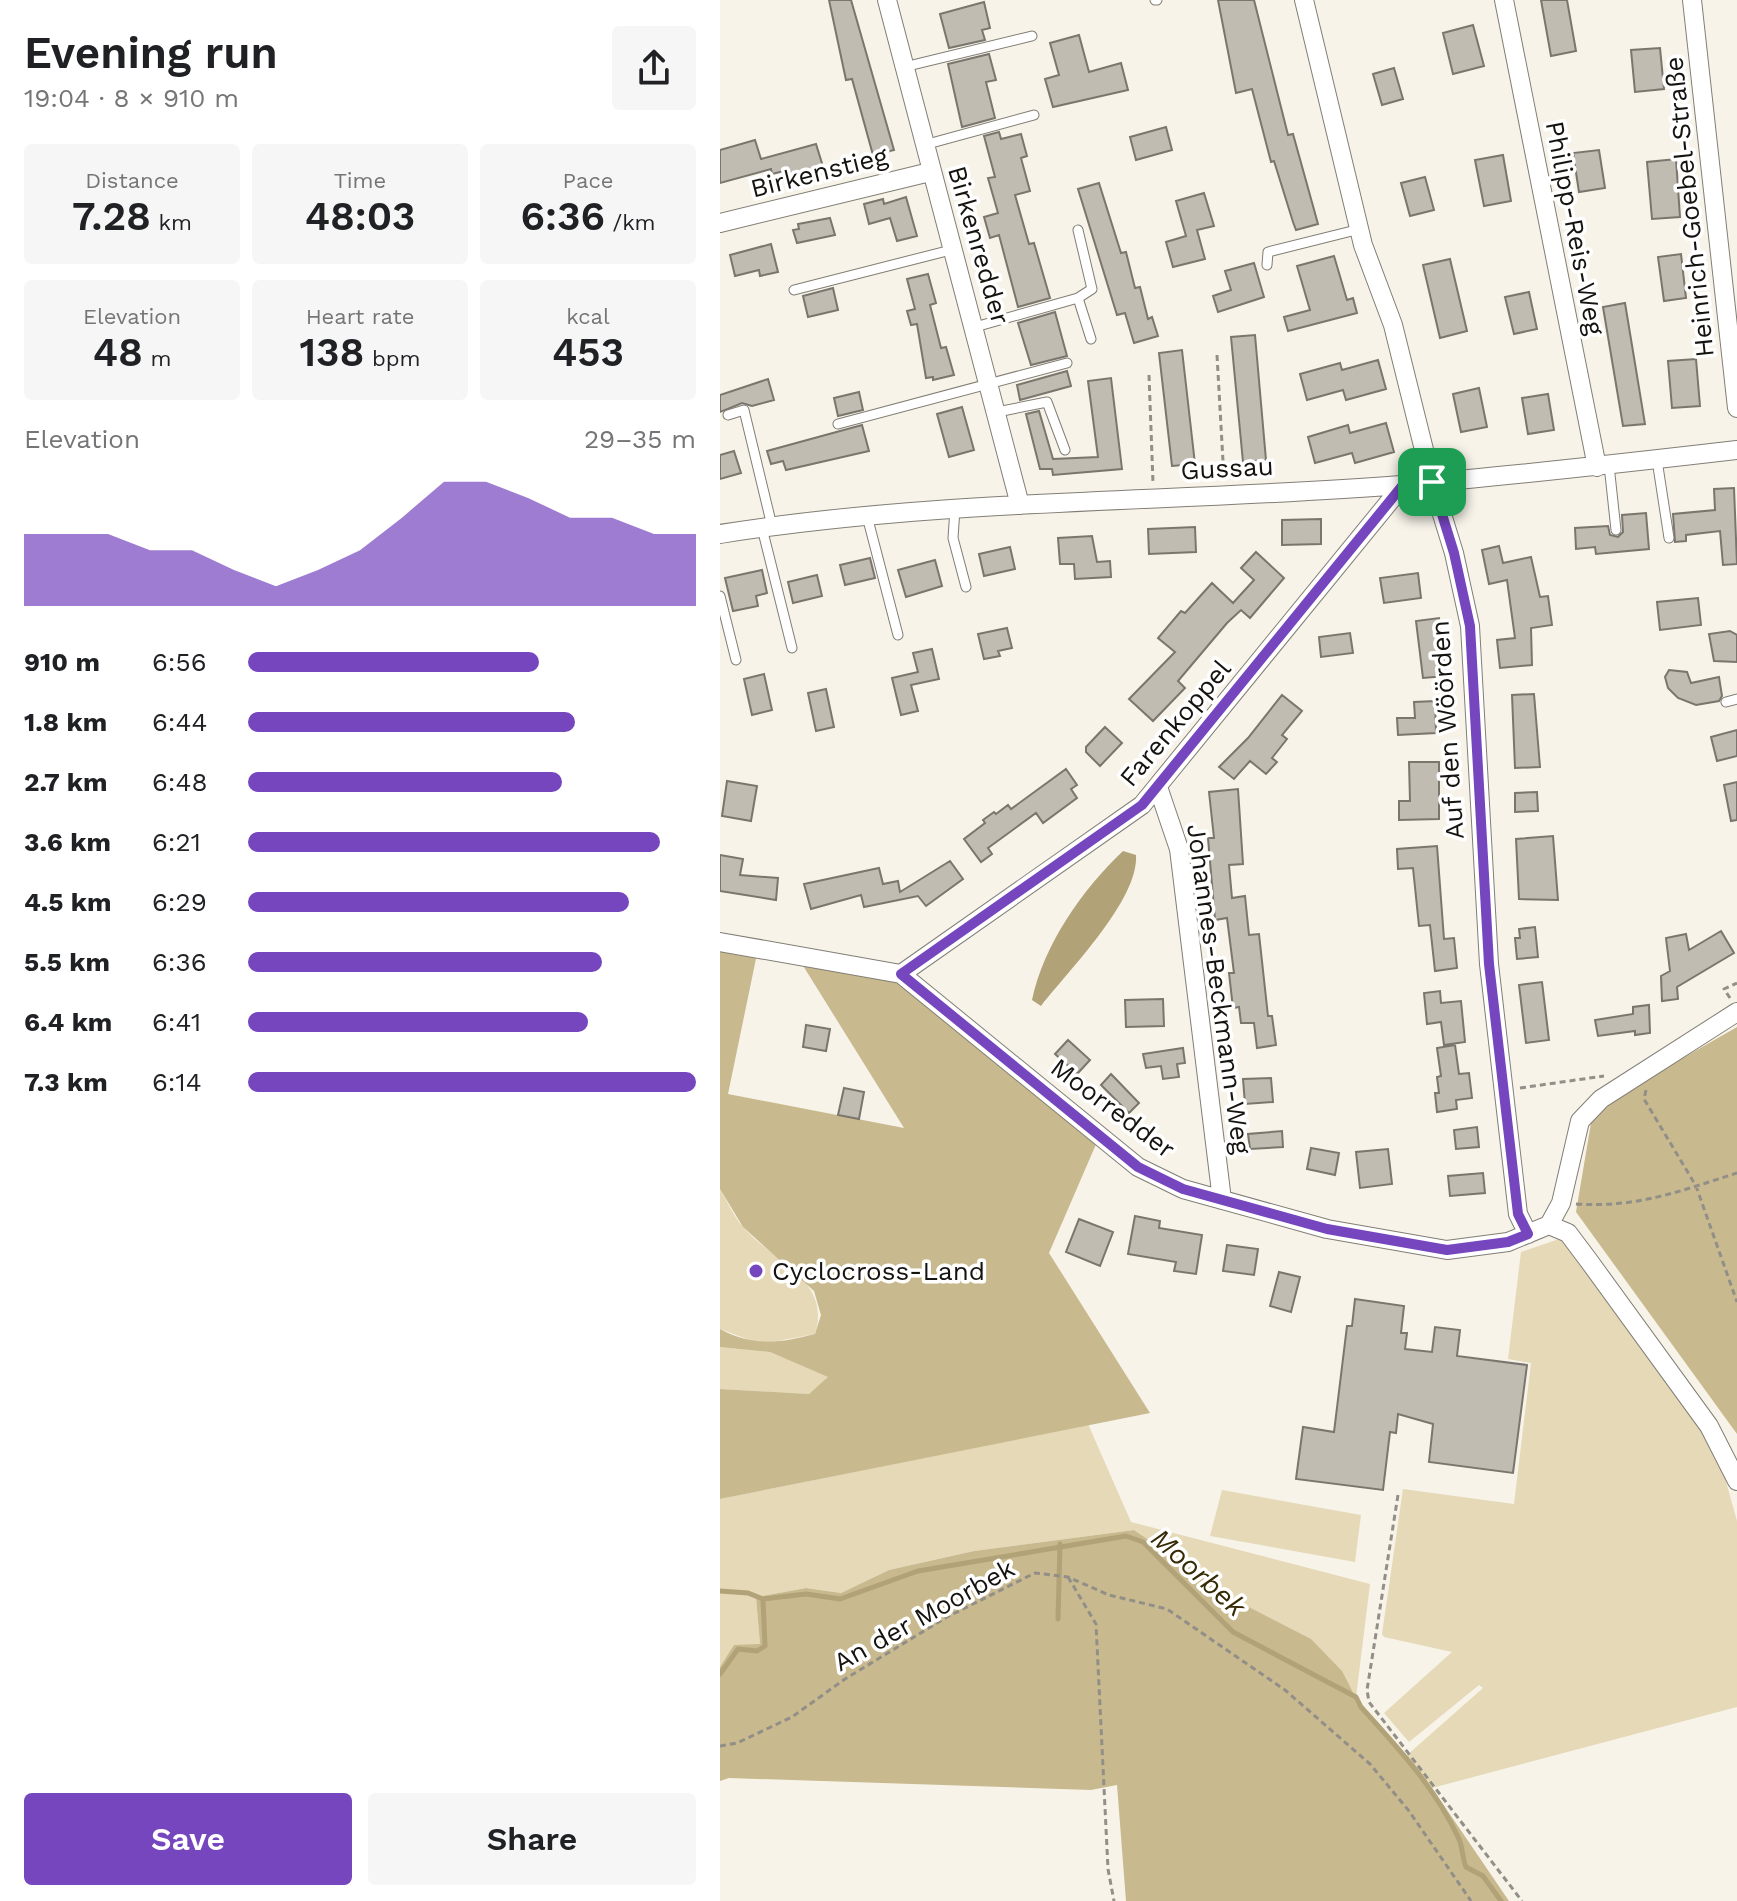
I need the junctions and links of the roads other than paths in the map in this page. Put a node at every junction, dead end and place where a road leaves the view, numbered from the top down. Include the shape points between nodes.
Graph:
1 (887, 0) edge
2 (1304, 0) edge
3 (1504, 0) edge
4 (1692, 0) edge
5 (1032, 36) dead end
6 (904, 67) junction
7 (1034, 115) dead end
8 (924, 145) junction
9 (930, 172) junction
10 (720, 223) edge
11 (1360, 229) junction
12 (1078, 230) dead end
13 (951, 250) junction
14 (1267, 265) dead end
15 (794, 290) dead end
16 (1078, 298) junction
17 (975, 327) junction
18 (1091, 339) dead end
19 (1067, 363) dead end
20 (990, 383) junction
21 (1737, 408) edge
22 (997, 412) junction
23 (728, 415) dead end
24 (838, 424) dead end
25 (1065, 450) dead end
26 (1737, 450) edge
27 (1657, 460) junction
28 (1603, 466) junction
29 (1432, 482) junction
30 (1403, 485) junction
31 (1020, 505) junction
32 (955, 509) junction
33 (867, 516) junction
34 (767, 527) junction
35 (1616, 530) dead end
36 (720, 534) edge
37 (1669, 538) dead end
38 (966, 587) dead end
39 (720, 596) edge
40 (898, 635) dead end
41 (792, 648) dead end
42 (736, 660) dead end
43 (1737, 699) edge
44 (1726, 702) dead end
45 (1158, 787) junction
46 (720, 942) edge
47 (901, 974) junction
48 (1737, 1010) edge
49 (1222, 1200) junction
50 (1549, 1225) junction
51 (1528, 1234) junction
52 (1737, 1481) edge

1 - 6 street, Birkenredder
2 - 11 street, Auf den Wöörden
3 - 28 street, Philipp-Reis-Weg
4 - 21 street, Heinrich-Goebel-Straße
5 - 6 lane
6 - 8 street, Birkenredder
7 - 8 lane
8 - 9 street, Birkenredder
9 - 10 street, Birkenstieg
9 - 13 street, Birkenredder
11 - 14 lane via 1268,252
11 - 29 street, Auf den Wöörden via 1393,325
12 - 16 lane via 1092,289
13 - 15 lane
13 - 17 street, Birkenredder
16 - 17 lane
16 - 18 lane
17 - 20 street, Birkenredder
19 - 20 lane
20 - 22 street, Birkenredder
20 - 24 lane
22 - 25 lane via 1047,402
22 - 31 street, Birkenredder
23 - 34 lane via 744,410
26 - 27 street, Gussau
27 - 28 street, Gussau
27 - 37 lane
28 - 29 street, Gussau
28 - 35 lane
29 - 30 street, Gussau
29 - 51 street, Auf den Wöörden via 1470,626 1482,879 1502,1090 1518,1214
30 - 31 street, Gussau
30 - 45 street, Farenkoppel
31 - 32 street, Gussau
32 - 33 street, Gussau
32 - 38 lane via 953,538
33 - 34 street, Gussau
33 - 40 lane
34 - 36 street, Gussau
34 - 41 lane
39 - 42 lane
43 - 44 lane
45 - 47 street, Farenkoppel via 1142,805
45 - 49 street, Johannes-Beckmann-Weg via 1179,849
46 - 47 street, Moorredder
47 - 49 street, Moorredder via 1138,1167 1183,1189
48 - 50 street via 1601,1099 1580,1121 1561,1203
49 - 51 street, Moorredder via 1327,1229 1447,1250
50 - 51 street, Moorredder
50 - 52 street via 1568,1233 1589,1261 1709,1426

